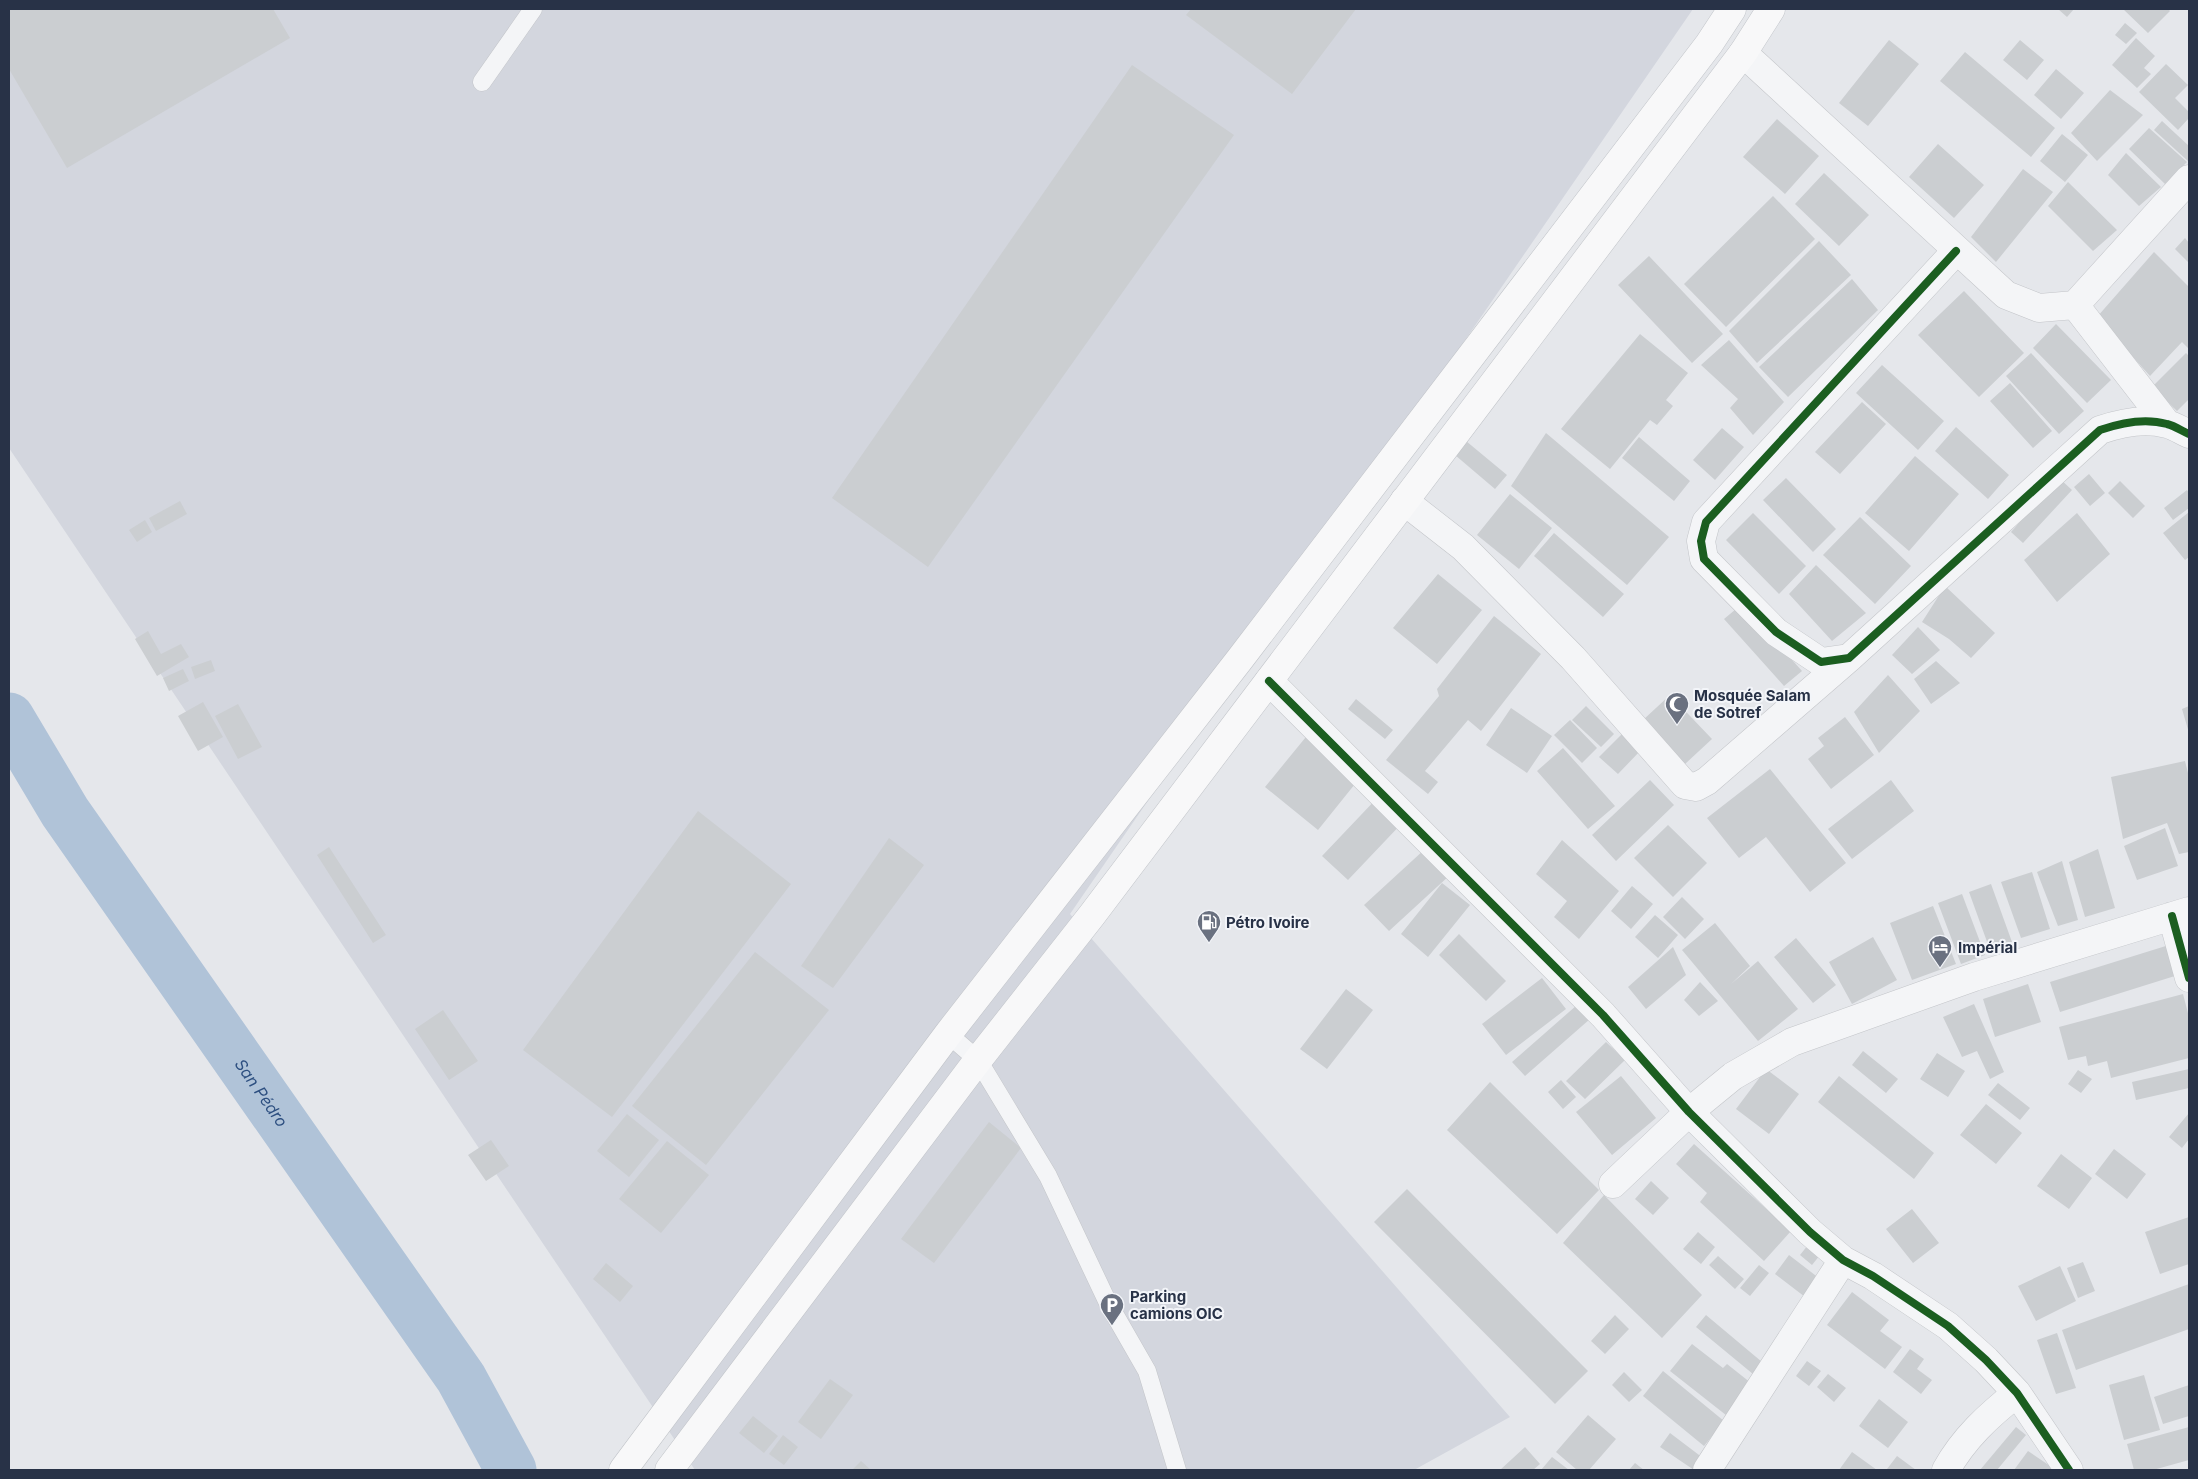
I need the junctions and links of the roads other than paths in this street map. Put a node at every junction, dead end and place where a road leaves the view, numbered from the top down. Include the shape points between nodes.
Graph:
1 (533, 9) edge
2 (1732, 9) edge
3 (1771, 9) edge
4 (1742, 53) junction
5 (482, 82) dead end
6 (2189, 179) edge
7 (1956, 251) junction
8 (2075, 305) junction
9 (2178, 429) edge
10 (1404, 501) junction
11 (1849, 658) junction
12 (1269, 681) junction
13 (2181, 913) edge
14 (2189, 978) edge
15 (948, 1034) junction
16 (978, 1060) junction
17 (1689, 1112) junction
18 (1613, 1184) dead end
19 (1843, 1260) junction
20 (2017, 1394) junction
21 (674, 1463) edge
22 (623, 1470) edge
23 (1177, 1470) edge
24 (1707, 1470) edge
25 (1946, 1470) edge
26 (2069, 1470) edge

1 - 5 lane
2 - 15 main road via 1709,44 1240,659
3 - 4 main road
4 - 7 street
4 - 10 main road
6 - 8 street
7 - 8 street via 2006,295 2040,308
7 - 11 street via 1706,522 1700,541 1704,559 1776,632 1821,662
8 - 9 street
9 - 11 street via 2118,424 2100,430
10 - 11 street via 1463,547 1573,658 1685,785 1696,787 1706,781
10 - 12 main road
12 - 16 main road
12 - 17 street via 1603,1015
13 - 14 street
13 - 17 street via 1974,977 1792,1042 1733,1076
15 - 16 lane
15 - 22 main road
16 - 21 main road
16 - 23 lane via 1048,1176 1108,1303 1147,1371
17 - 18 street
17 - 19 street via 1810,1232
19 - 20 street via 1948,1326
19 - 24 street
20 - 25 street via 1990,1415 1957,1449
20 - 26 street

